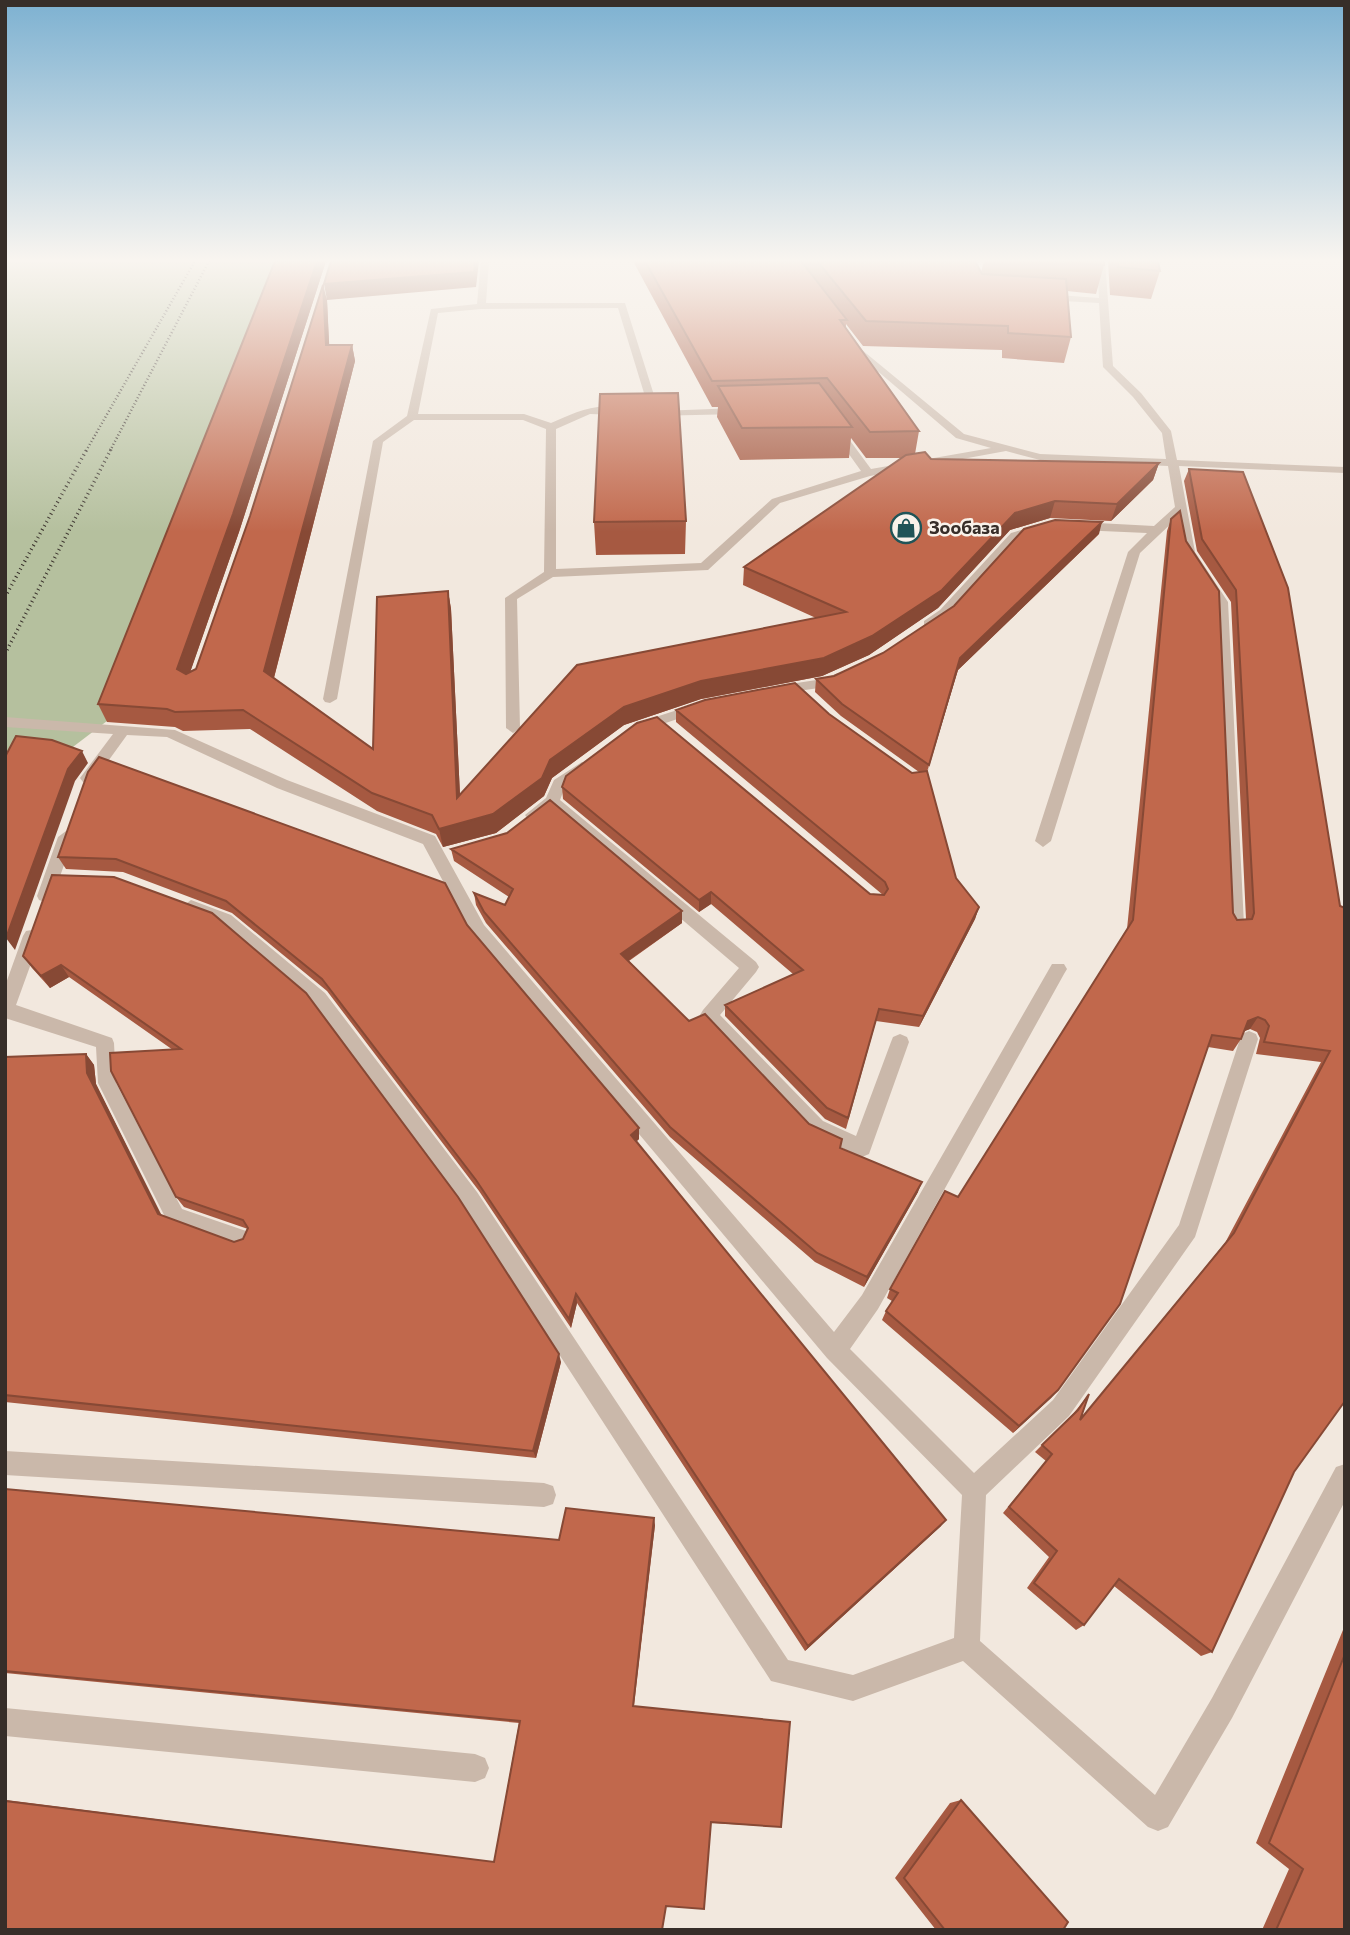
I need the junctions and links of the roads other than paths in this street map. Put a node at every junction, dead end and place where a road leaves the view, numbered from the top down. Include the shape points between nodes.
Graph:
1 (426, 351) edge
2 (636, 351) edge
3 (860, 351) edge
4 (1107, 351) edge
5 (751, 410) edge
6 (629, 412) edge
7 (642, 413) edge
8 (655, 414) junction
9 (412, 417) junction
10 (828, 418) edge
11 (551, 427) junction
12 (1007, 448) junction
13 (1171, 462) junction
14 (1345, 470) edge
15 (868, 473) junction
16 (1180, 508) junction
17 (1157, 530) junction
18 (550, 573) junction
19 (915, 633) edge
20 (850, 672) edge
21 (798, 687) junction
22 (761, 693) edge
23 (330, 699) dead end
24 (713, 703) edge
25 (816, 704) edge
26 (5, 722) edge
27 (513, 728) dead end
28 (123, 730) junction
29 (631, 730) edge
30 (590, 761) edge
31 (80, 794) edge
32 (552, 801) junction
33 (72, 818) edge
34 (522, 823) edge
35 (1043, 841) dead end
36 (51, 878) junction
37 (75, 879) edge
38 (174, 900) edge
39 (1236, 925) edge
40 (1058, 969) dead end
41 (6, 1010) edge
42 (1249, 1039) edge
43 (900, 1042) dead end
44 (242, 1240) edge
45 (835, 1350) junction
46 (5, 1463) edge
47 (1345, 1476) edge
48 (974, 1490) junction
49 (544, 1494) dead end
50 (967, 1647) junction
51 (5, 1721) edge
52 (475, 1768) dead end

1 - 9 lane
2 - 8 lane
3 - 12 lane via 960,436
4 - 13 lane via 1108,367 1167,433
5 - 8 lane
6 - 11 lane via 589,411
7 - 8 lane
9 - 11 lane via 524,417
9 - 23 lane via 378,441
10 - 15 lane
11 - 18 lane
12 - 13 lane via 1040,457
12 - 15 lane
13 - 14 lane
13 - 16 lane
15 - 18 lane via 776,501 704,567
16 - 17 lane
16 - 39 lane via 1189,552 1222,602
17 - 19 lane via 1057,525 1015,536 945,613
17 - 35 lane via 1134,552
18 - 27 lane via 512,598
20 - 21 lane via 826,683
21 - 22 lane
21 - 25 lane
24 - 29 lane via 665,725
26 - 28 lane
28 - 31 lane
28 - 45 lane via 170,733 282,784 429,840 445,855 478,930
30 - 32 lane via 559,785
32 - 34 lane
32 - 43 lane via 750,967 709,1015 816,1127 862,1148
33 - 36 lane
36 - 37 lane
36 - 41 lane
38 - 50 lane via 225,919 319,998 470,1199 780,1672 853,1688
40 - 45 lane via 870,1302
41 - 44 lane via 105,1043 107,1083 175,1216
42 - 48 lane via 1188,1230 1061,1408
45 - 48 lane
46 - 49 lane
47 - 50 lane via 1158,1817
48 - 50 lane
51 - 52 lane

